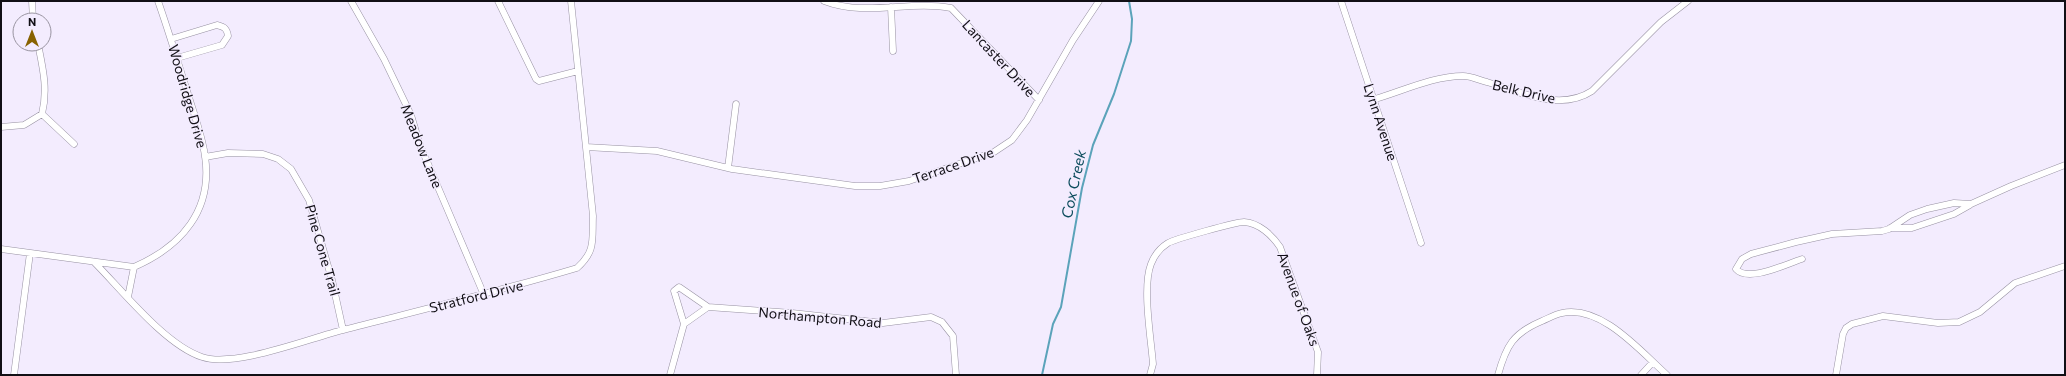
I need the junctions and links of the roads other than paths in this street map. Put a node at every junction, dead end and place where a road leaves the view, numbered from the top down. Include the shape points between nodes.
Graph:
1 (32, 1) edge
2 (158, 1) edge
3 (351, 1) edge
4 (498, 1) edge
5 (571, 1) edge
6 (824, 1) edge
7 (1099, 1) edge
8 (1341, 1) edge
9 (1688, 1) edge
10 (891, 7) junction
11 (33, 12) edge
12 (171, 39) junction
13 (893, 51) dead end
14 (39, 52) edge
15 (177, 58) junction
16 (578, 71) junction
17 (1374, 99) junction
18 (1039, 100) junction
19 (736, 104) dead end
20 (42, 114) junction
21 (1, 127) edge
22 (74, 144) dead end
23 (586, 147) junction
24 (206, 157) junction
25 (2065, 165) edge
26 (728, 168) junction
27 (1971, 204) junction
28 (1889, 229) junction
29 (1421, 243) dead end
30 (1, 249) edge
31 (30, 253) junction
32 (1802, 259) dead end
33 (94, 262) junction
34 (2065, 266) edge
35 (134, 267) junction
36 (484, 295) junction
37 (128, 297) junction
38 (708, 307) junction
39 (684, 324) junction
40 (343, 330) junction
41 (1653, 362) junction
42 (14, 375) edge
43 (671, 375) edge
44 (956, 375) edge
45 (1150, 375) edge
46 (1317, 375) edge
47 (1498, 375) edge
48 (1641, 375) edge
49 (1667, 375) edge
50 (1836, 375) edge

1 - 11 street
2 - 12 street, Woodridge Drive
3 - 36 street, Meadow Lane via 384,59 410,116
4 - 16 street via 536,79 539,81
5 - 16 street, Stratford Drive
6 - 10 street, Lancaster Drive via 847,8
7 - 18 street, Terrace Drive via 1073,40
8 - 17 street, Lynn Avenue
9 - 17 street, Belk Drive via 1661,22 1592,91 1581,98 1567,101 1538,97 1466,76 1447,76
10 - 13 street
10 - 18 street, Lancaster Drive via 933,4 951,8
12 - 15 street, Woodridge Drive
12 - 15 street via 218,25 224,26 227,31 228,36 222,45
14 - 20 street via 46,90
15 - 24 street, Woodridge Drive
16 - 23 street, Stratford Drive
17 - 29 street, Lynn Avenue
18 - 26 street, Terrace Drive via 1012,140 994,152 897,184 855,186
19 - 26 street
20 - 21 street via 24,125
20 - 22 street
23 - 26 street, Terrace Drive via 658,151
23 - 36 street, Stratford Drive via 593,216 591,251 585,261 577,268
24 - 35 street, Woodridge Drive via 205,190 195,219 181,237 149,260
24 - 40 street, Pine Cone Trail via 228,153 263,154 278,159 291,169 309,200 332,280
25 - 27 street
27 - 28 street via 1954,214 1912,228
27 - 28 street via 1954,203 1927,209 1910,215
28 - 32 street via 1832,234 1796,242 1751,254 1742,259 1736,269 1739,273 1749,276
30 - 31 street
31 - 33 street
31 - 42 street
33 - 35 street
33 - 37 street, Stratford Drive
34 - 50 street via 2014,283 1980,312 1959,322 1938,323 1883,316 1852,324 1843,334
35 - 37 street
36 - 40 street, Stratford Drive
37 - 40 street, Stratford Drive via 168,336 187,350 214,360 231,360
38 - 39 street
38 - 39 street via 679,287 674,291
38 - 44 street, Northampton Road via 883,323 931,317 942,322 953,336
39 - 43 street
41 - 47 street via 1598,318 1585,313 1562,313 1519,333 1505,352
41 - 48 street
41 - 49 street
45 - 46 street, Avenue of Oaks via 1153,364 1147,279 1158,251 1182,237 1243,222 1272,235 1280,247 1318,352

